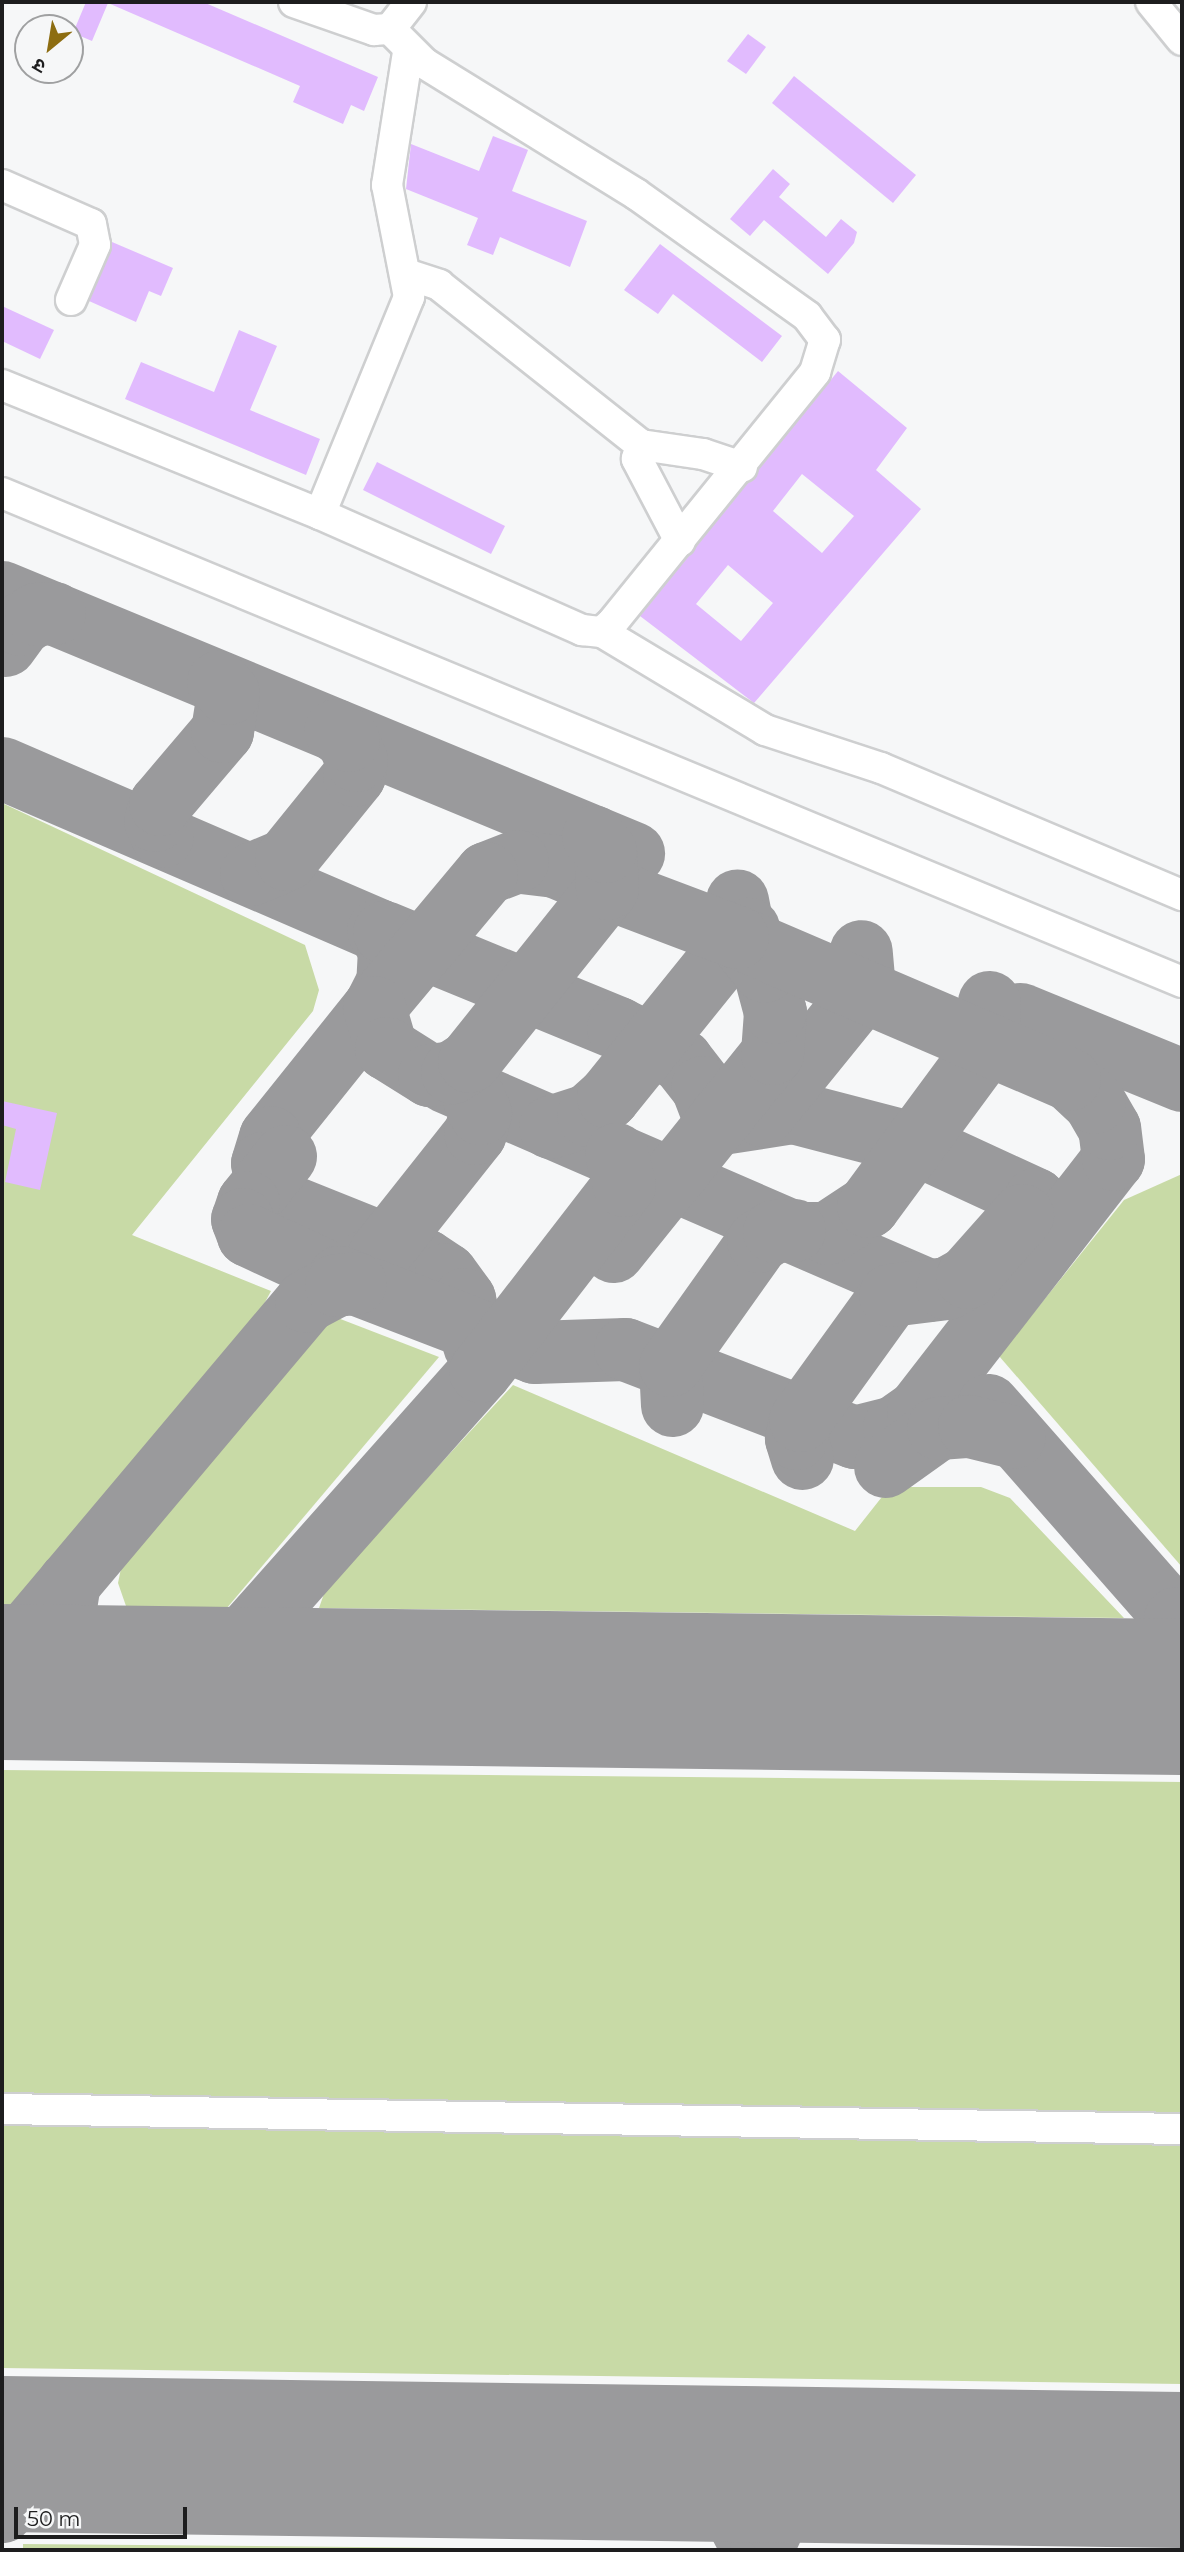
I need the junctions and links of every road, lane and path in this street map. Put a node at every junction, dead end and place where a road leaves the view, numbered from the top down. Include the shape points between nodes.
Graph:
1 (294, 2) edge
2 (411, 2) edge
3 (1151, 2) edge
4 (399, 40) junction
5 (1182, 40) edge
6 (2, 185) edge
7 (406, 274) junction
8 (71, 300) dead end
9 (2, 385) edge
10 (641, 444) junction
11 (742, 467) junction
12 (2, 493) edge
13 (320, 514) junction
14 (680, 541) junction
15 (602, 632) junction
16 (1182, 895) edge
17 (1182, 982) edge
18 (2, 2109) edge
19 (1182, 2129) edge

1 - 4 lane
2 - 4 lane
3 - 5 lane
4 - 7 lane via 387,185 393,236
4 - 11 lane via 636,194 820,329 824,354 815,372
6 - 8 lane via 82,218 96,232
7 - 10 lane via 439,285
7 - 13 lane via 406,312
9 - 13 lane
10 - 11 lane via 703,454
10 - 14 lane via 637,459
11 - 14 lane
12 - 17 lane
13 - 15 lane via 582,630
14 - 15 lane
15 - 16 lane via 765,730 880,768
18 - 19 lane

